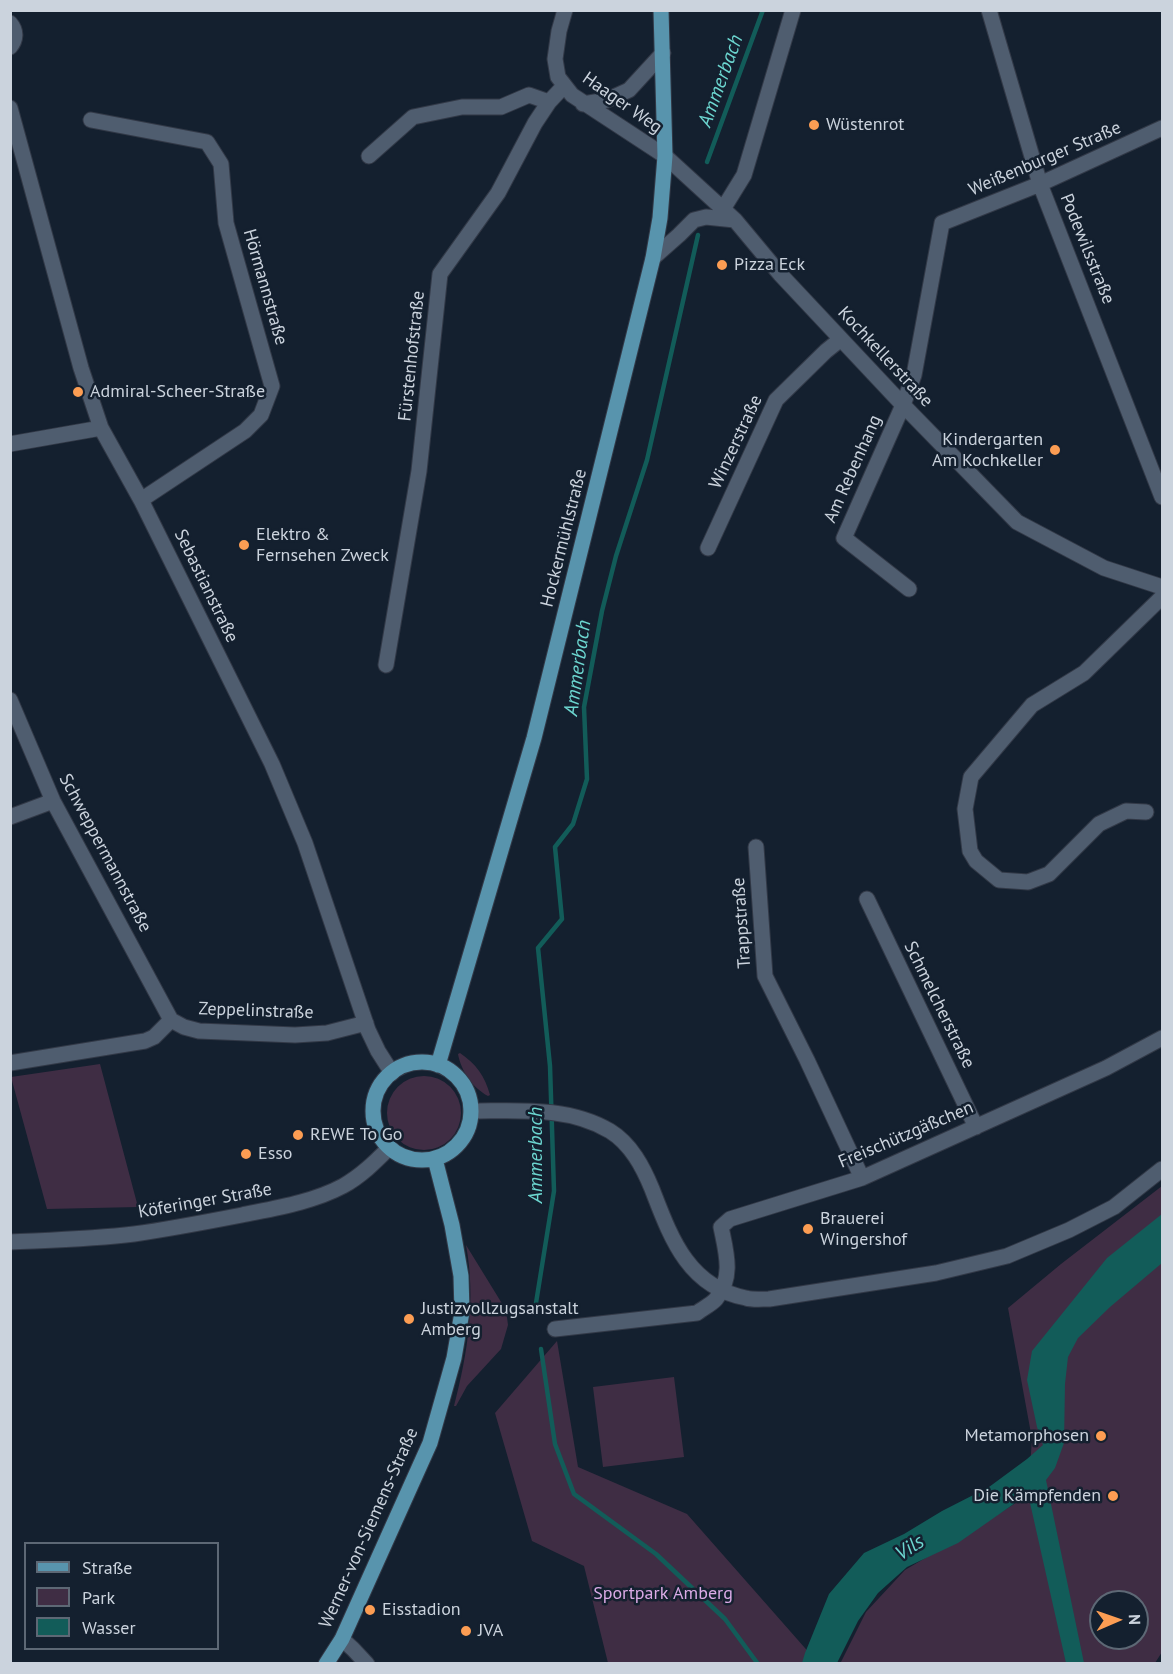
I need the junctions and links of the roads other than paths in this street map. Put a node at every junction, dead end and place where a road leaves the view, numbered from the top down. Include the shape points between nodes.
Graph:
1 (565, 10) edge
2 (661, 10) edge
3 (793, 10) edge
4 (989, 10) edge
5 (10, 23) edge
6 (10, 47) edge
7 (663, 53) junction
8 (564, 86) junction
9 (549, 102) junction
10 (583, 104) junction
11 (10, 108) edge
12 (90, 120) dead end
13 (1162, 128) edge
14 (369, 156) dead end
15 (664, 156) junction
16 (1040, 184) junction
17 (723, 209) junction
18 (735, 220) junction
19 (653, 258) junction
20 (841, 339) junction
21 (903, 405) junction
22 (101, 428) junction
23 (10, 444) edge
24 (1162, 497) edge
25 (141, 500) junction
26 (708, 548) dead end
27 (1162, 587) edge
28 (909, 589) dead end
29 (1162, 597) edge
30 (386, 665) dead end
31 (10, 700) edge
32 (53, 801) junction
33 (1146, 812) dead end
34 (10, 817) edge
35 (756, 847) dead end
36 (867, 899) dead end
37 (171, 1020) junction
38 (366, 1023) junction
39 (1162, 1038) edge
40 (10, 1063) edge
41 (438, 1065) junction
42 (392, 1073) junction
43 (471, 1112) junction
44 (976, 1127) junction
45 (389, 1148) junction
46 (435, 1159) junction
47 (1162, 1168) edge
48 (862, 1178) junction
49 (10, 1242) edge
50 (721, 1291) junction
51 (555, 1329) dead end
52 (342, 1639) junction
53 (326, 1664) edge
54 (367, 1664) edge

1 - 8 street, Haager Weg via 555,59
2 - 7 main road, Hockermühlstraße
3 - 17 street via 744,175
4 - 16 street, Podewilsstraße
5 - 6 street via 15,38
7 - 10 street via 629,90 607,100
7 - 15 main road, Hockermühlstraße
8 - 9 street, Fürstenhofstraße
8 - 10 street, Haager Weg
9 - 14 street via 528,95 501,107 462,107 413,117
9 - 30 street, Fürstenhofstraße via 498,193 440,274 419,471
10 - 15 street, Haager Weg
11 - 22 street, Sebastianstraße
12 - 25 street, Hörmannstraße via 207,142 221,164 226,223 272,386 261,415 245,431
13 - 16 street, Weißenburger Straße
15 - 17 street, Kochkellerstraße
15 - 19 main road, Hockermühlstraße
16 - 21 street, Weißenburger Straße via 942,223 914,375
16 - 24 street, Podewilsstraße
17 - 18 street, Kochkellerstraße
18 - 19 street via 694,220
18 - 20 street, Kochkellerstraße
19 - 41 main road, Hockermühlstraße via 534,738
20 - 21 street, Kochkellerstraße
20 - 26 street, Winzerstraße via 776,400
21 - 27 street, Kochkellerstraße via 1017,522 1104,568
21 - 28 street, Am Rebenhang via 844,538
22 - 23 street
22 - 25 street, Sebastianstraße
25 - 38 street, Sebastianstraße via 280,784 305,843
29 - 33 street via 1084,673 1032,705 971,777 965,809 970,851 976,861 999,880 1028,882 1049,873 1099,824 1126,811
31 - 32 street, Schweppermannstraße
32 - 34 street
32 - 37 street, Schweppermannstraße
35 - 48 street, Trappstraße via 765,976 801,1062
36 - 44 street, Schmelcherstraße
37 - 38 street, Zeppelinstraße via 199,1031 295,1035 327,1033
37 - 40 street, Zeppelinstraße via 145,1041
38 - 42 street, Sebastianstraße
39 - 44 street, Freischützgäßchen
41 - 42 main road via 423,1062
41 - 43 main road via 458,1078
42 - 45 main road via 375,1096 373,1111 375,1126
43 - 46 main road via 461,1142
43 - 50 street via 572,1115 612,1132 643,1167 685,1259
44 - 48 street, Freischützgäßchen
45 - 46 main road via 404,1158
45 - 49 street, Köferinger Straße via 343,1186 280,1207 133,1234
46 - 52 main road, Werner-von-Siemens-Straße via 462,1276 462,1312 454,1358 430,1443
47 - 50 street via 1114,1207 1034,1246 998,1258 936,1273 768,1299
48 - 50 street, Freischützgäßchen via 730,1219 721,1227 728,1263
50 - 51 street via 716,1300 697,1313
52 - 53 main road, Werner-von-Siemens-Straße
52 - 54 street

